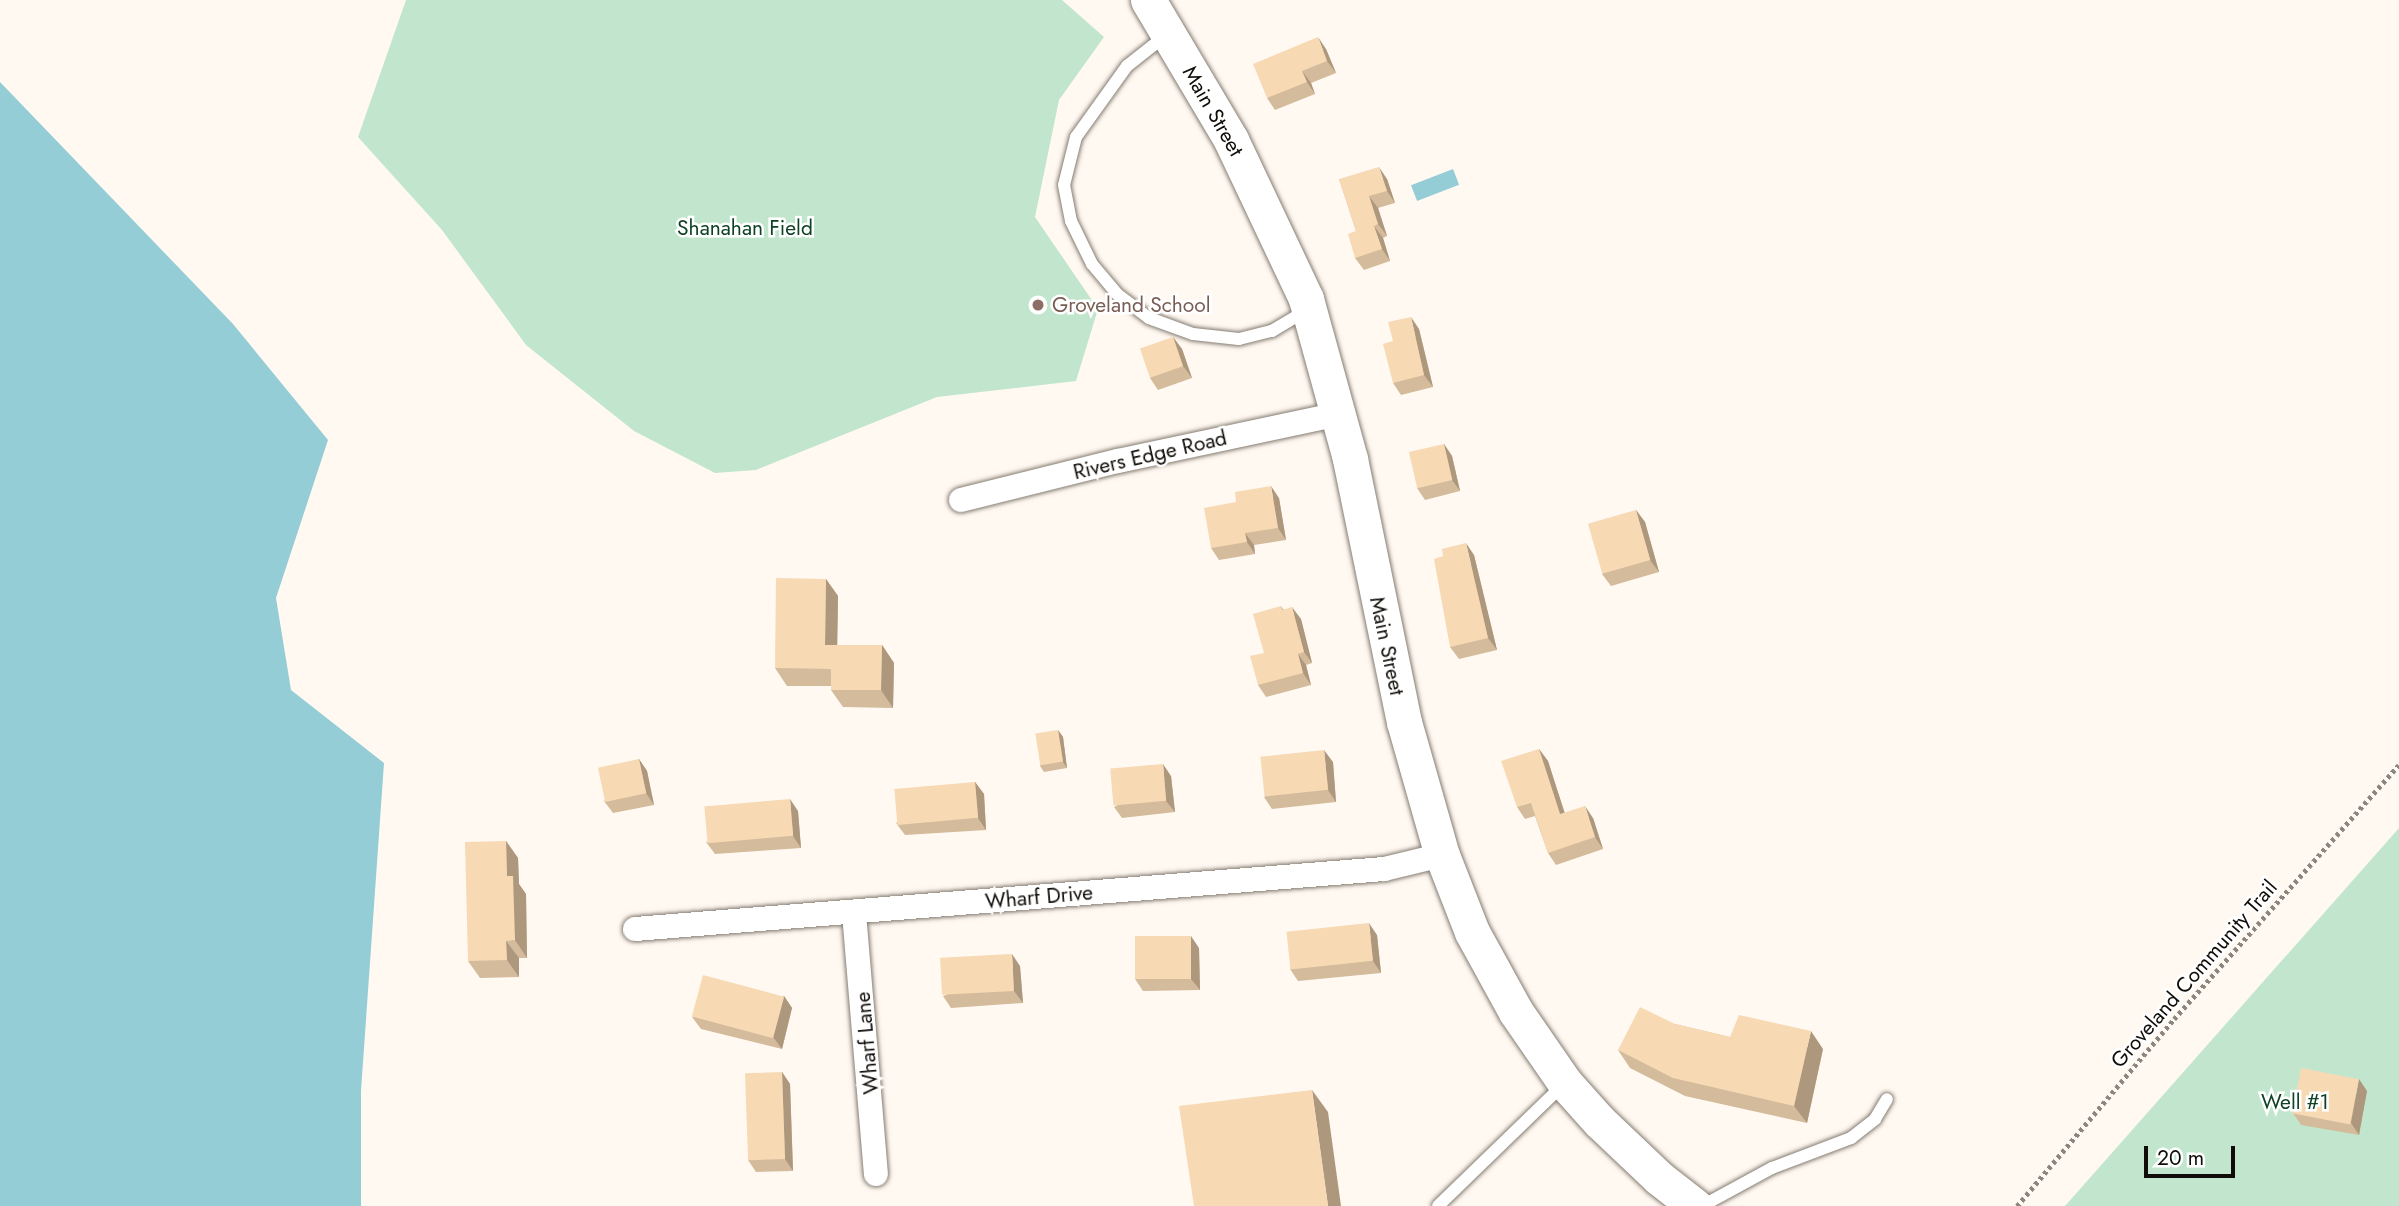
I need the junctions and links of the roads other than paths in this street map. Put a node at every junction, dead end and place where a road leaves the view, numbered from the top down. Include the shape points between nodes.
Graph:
1 (1149, 0) edge
2 (1168, 34) junction
3 (1310, 309) junction
4 (1339, 414) junction
5 (961, 500) dead end
6 (1442, 855) junction
7 (854, 913) junction
8 (635, 929) dead end
9 (1565, 1083) junction
10 (1887, 1099) dead end
11 (876, 1174) dead end
12 (1438, 1206) edge
13 (1695, 1206) edge
14 (1702, 1206) edge

1 - 2 main road, Main Street
2 - 3 main road, Main Street via 1231,140
2 - 3 lane via 1127,66 1076,137 1063,185 1071,221 1092,264 1116,294 1149,318 1193,334 1239,339 1272,331
3 - 4 main road, Main Street
4 - 5 street, Rivers Edge Road
4 - 6 main road, Main Street via 1404,722
6 - 7 street, Wharf Drive via 1384,869
6 - 9 main road, Main Street via 1472,932 1516,1012
7 - 8 street, Wharf Drive
7 - 11 street, Wharf Lane
9 - 12 lane
9 - 13 main road, Main Street via 1659,1178
10 - 14 lane via 1875,1119 1851,1138 1772,1168

